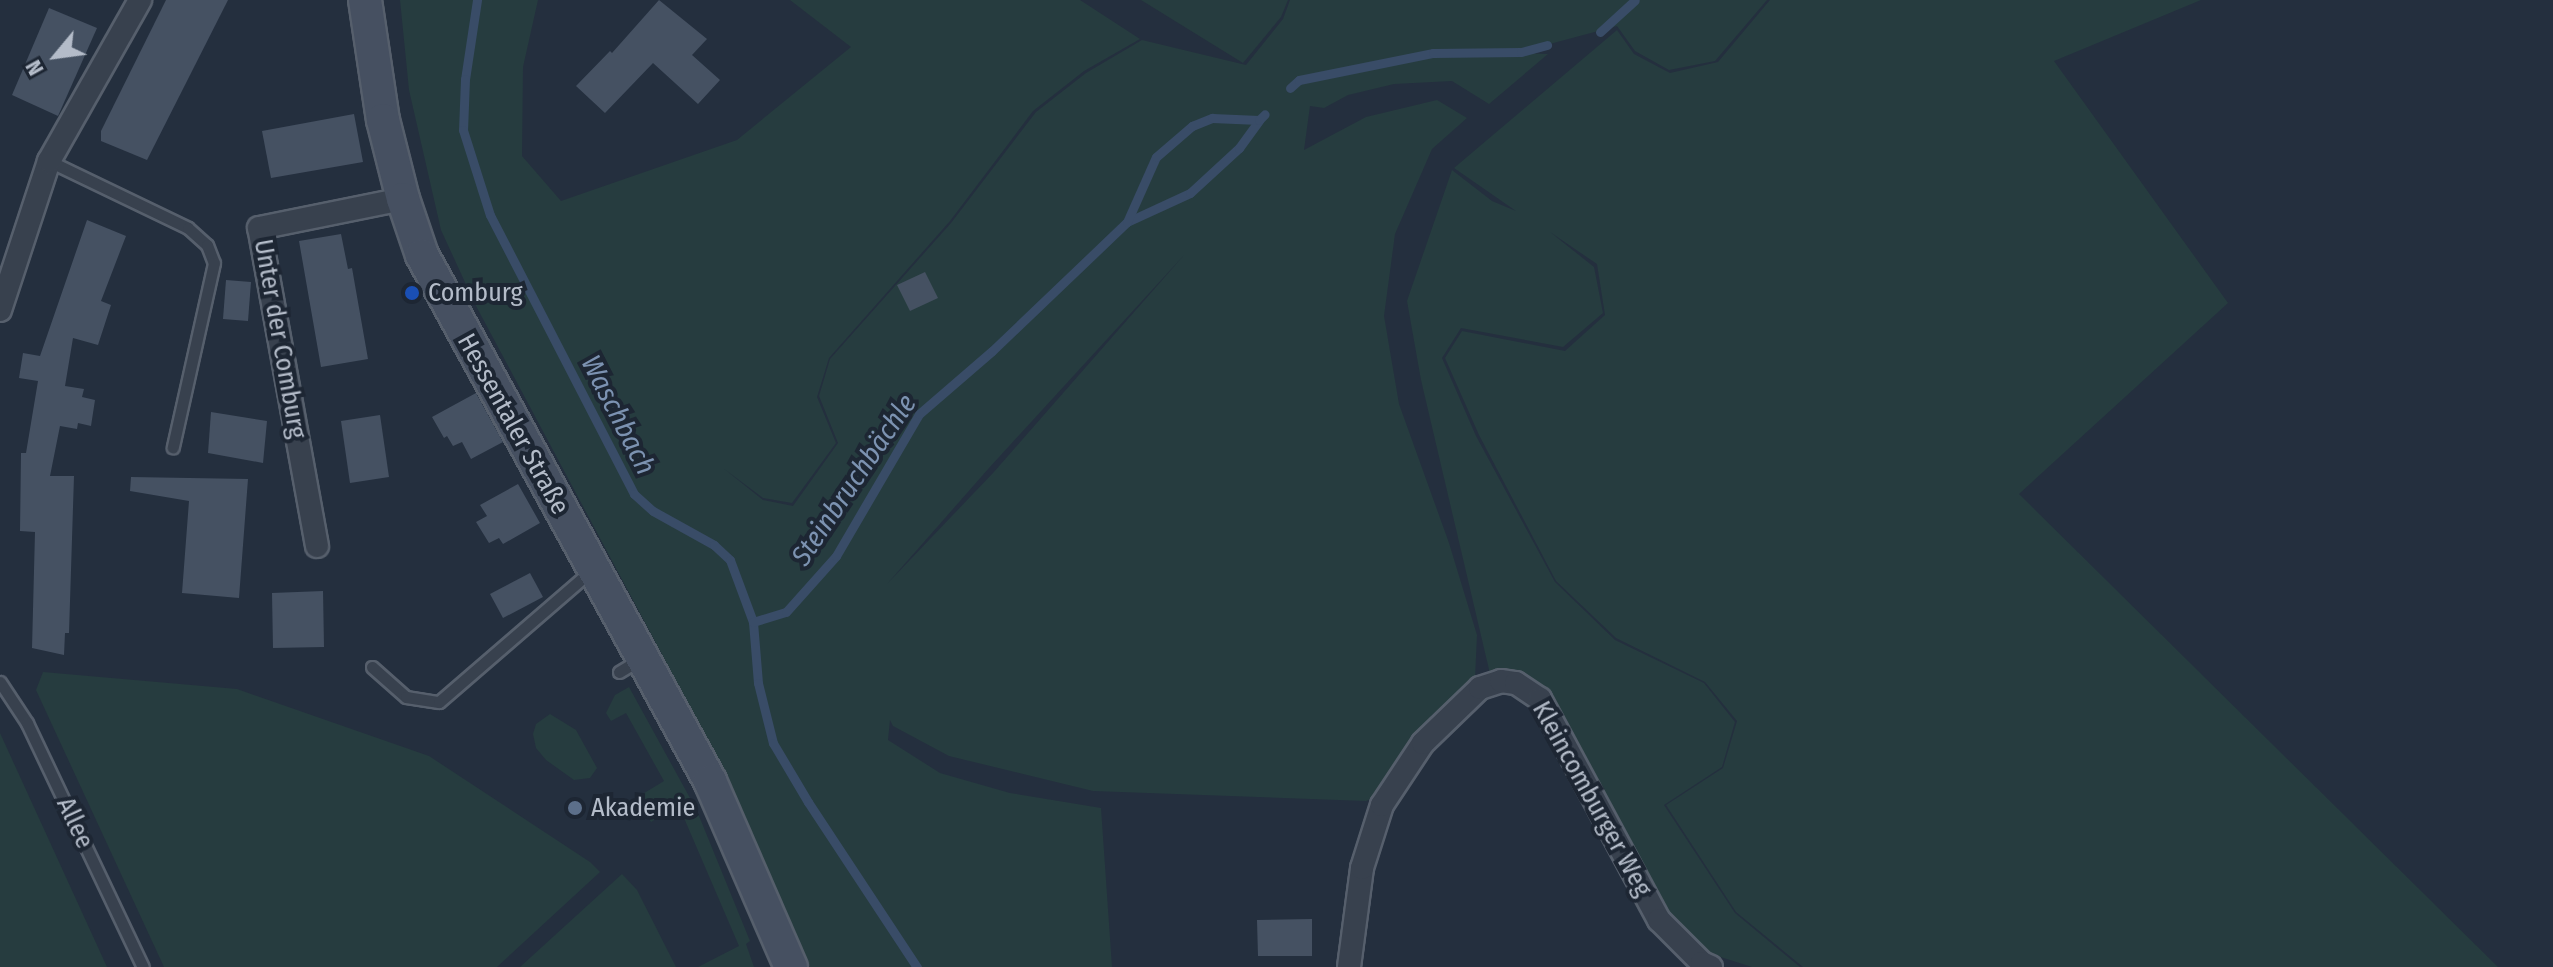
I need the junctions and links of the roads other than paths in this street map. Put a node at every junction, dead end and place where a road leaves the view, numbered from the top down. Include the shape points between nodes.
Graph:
1 (140, 0) edge
2 (365, 0) edge
3 (49, 161) junction
4 (403, 199) junction
5 (0, 310) edge
6 (173, 447) dead end
7 (317, 546) dead end
8 (593, 570) junction
9 (372, 667) dead end
10 (0, 682) edge
11 (143, 967) edge
12 (791, 967) edge
13 (1349, 967) edge
14 (1711, 967) edge

1 - 3 street
2 - 4 main road, Hessentaler Straße via 383,120
3 - 5 street
3 - 6 lane via 188,228 207,245 214,263
4 - 7 street, Unter der Comburg via 259,228
4 - 8 main road, Hessentaler Straße via 422,255 452,314
8 - 9 lane via 439,702 406,697
8 - 12 main road, Hessentaler Straße via 631,665 710,781
10 - 11 lane, Allee via 27,723
13 - 14 street, Kleincomburger Weg via 1362,868 1382,805 1423,743 1480,688 1501,681 1516,683 1540,699 1659,920

